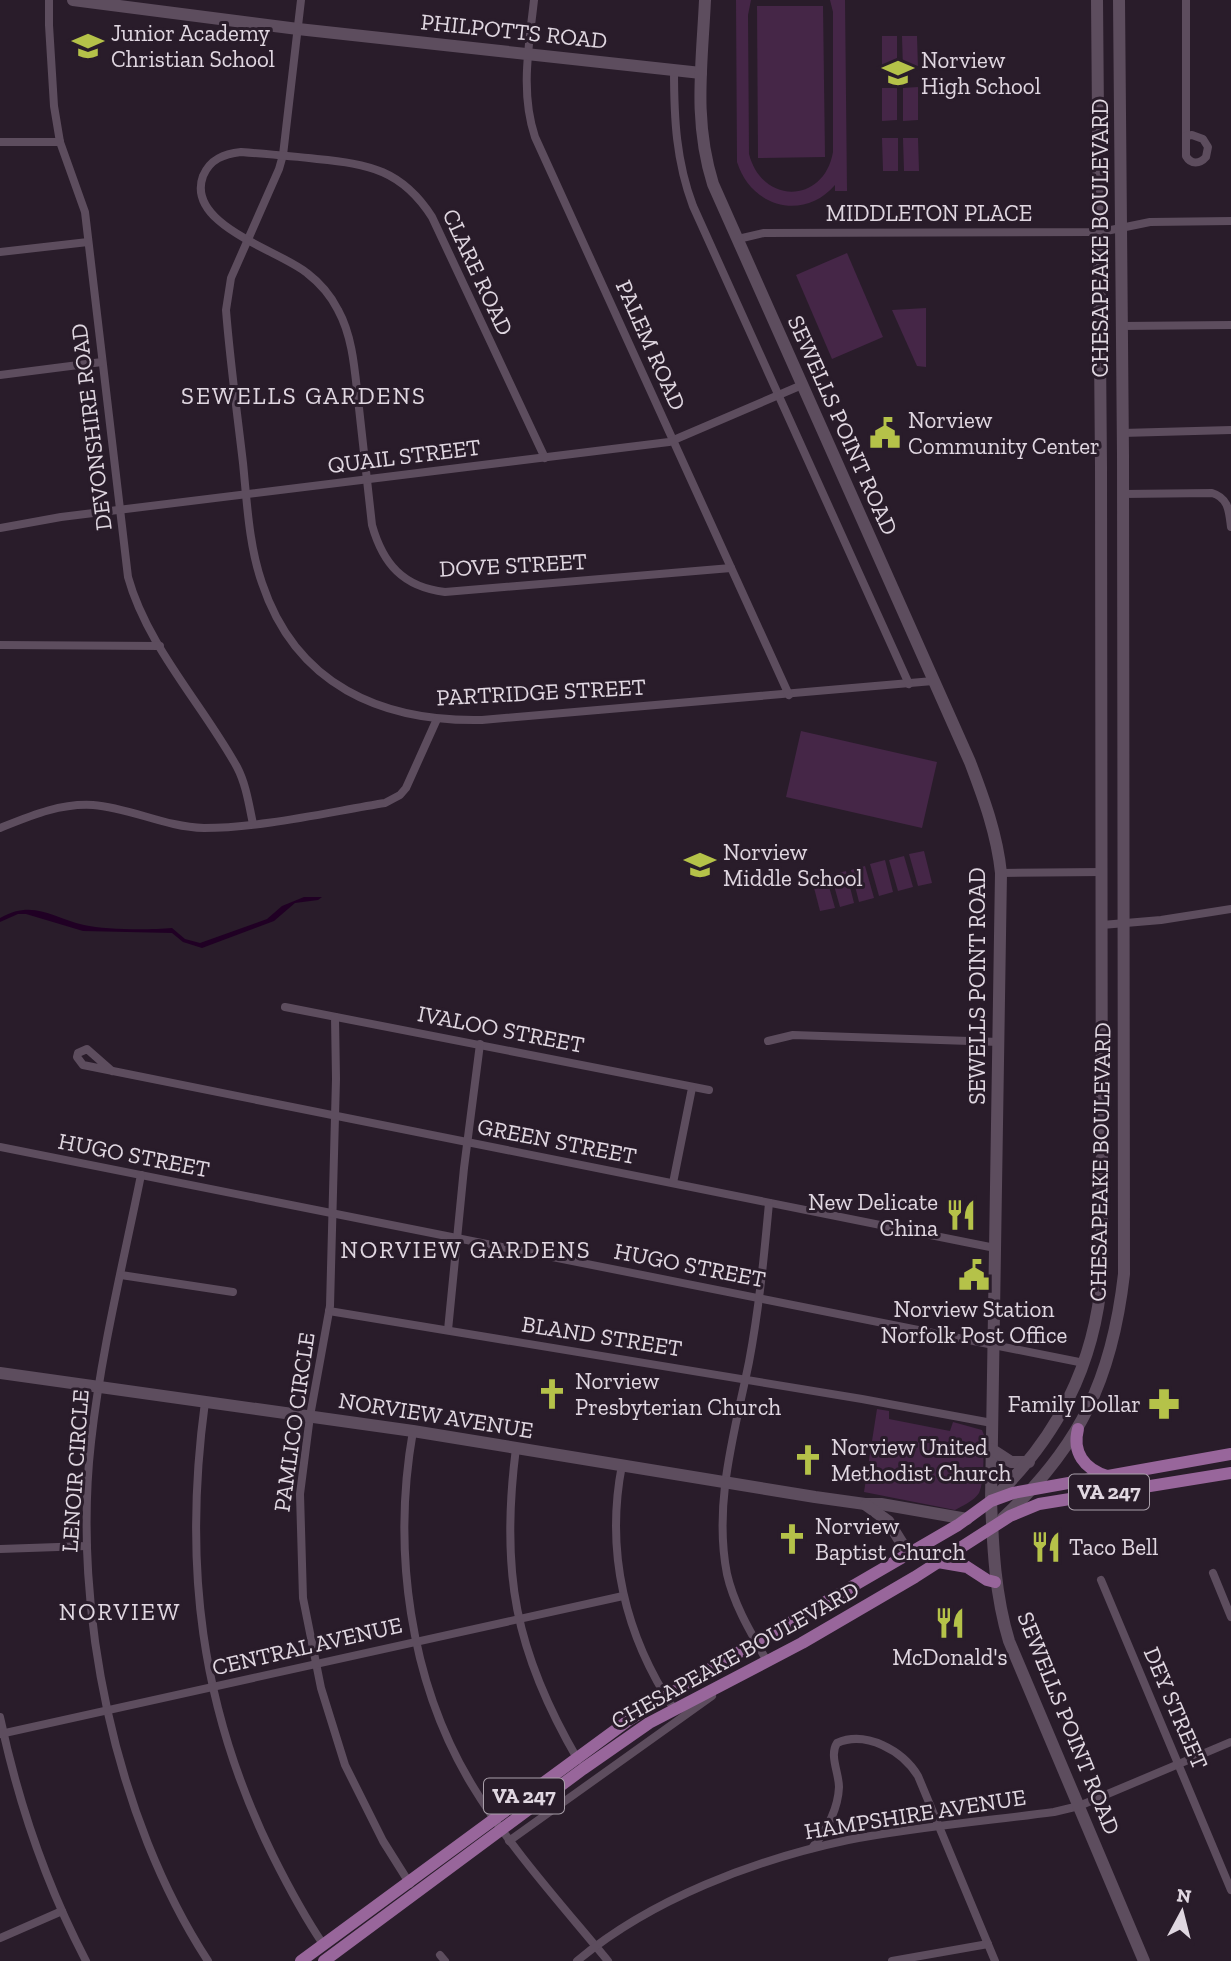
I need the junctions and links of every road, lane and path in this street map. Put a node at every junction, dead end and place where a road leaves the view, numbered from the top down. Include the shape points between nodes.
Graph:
1 (49, 0) edge
2 (73, 0) edge
3 (301, 0) edge
4 (534, 0) edge
5 (705, 0) edge
6 (1097, 0) edge
7 (1119, 0) edge
8 (1186, 0) edge
9 (94, 1) edge
10 (298, 29) junction
11 (528, 54) junction
12 (674, 71) junction
13 (701, 73) junction
14 (1186, 136) dead end
15 (0, 142) edge
16 (60, 142) junction
17 (283, 155) junction
18 (1231, 221) edge
19 (1121, 228) junction
20 (1099, 231) junction
21 (247, 239) junction
22 (738, 239) junction
23 (88, 242) junction
24 (0, 252) edge
25 (1231, 325) edge
26 (1121, 326) junction
27 (102, 362) junction
28 (0, 375) edge
29 (803, 385) junction
30 (779, 396) junction
31 (1231, 430) edge
32 (1122, 433) junction
33 (673, 441) junction
34 (544, 458) junction
35 (367, 479) junction
36 (1123, 494) junction
37 (246, 495) junction
38 (120, 510) junction
39 (1231, 527) edge
40 (0, 528) edge
41 (731, 568) junction
42 (0, 645) edge
43 (160, 646) junction
44 (933, 681) junction
45 (909, 684) junction
46 (789, 695) junction
47 (437, 719) junction
48 (253, 824) junction
49 (0, 828) edge
50 (1102, 872) junction
51 (1001, 873) junction
52 (1231, 909) edge
53 (1124, 923) junction
54 (1102, 925) junction
55 (285, 1007) dead end
56 (335, 1017) junction
57 (768, 1041) dead end
58 (999, 1042) junction
59 (480, 1044) junction
60 (112, 1071) dead end
61 (692, 1088) junction
62 (709, 1090) dead end
63 (335, 1116) junction
64 (467, 1142) junction
65 (0, 1147) edge
66 (141, 1175) junction
67 (673, 1184) junction
68 (769, 1203) junction
69 (334, 1214) junction
70 (457, 1237) junction
71 (995, 1248) junction
72 (1102, 1274) junction
73 (1124, 1274) junction
74 (121, 1275) junction
75 (233, 1292) dead end
76 (760, 1298) junction
77 (329, 1311) junction
78 (448, 1330) junction
79 (993, 1344) junction
80 (1084, 1363) junction
81 (0, 1373) edge
82 (745, 1379) junction
83 (98, 1387) junction
84 (205, 1402) junction
85 (310, 1416) junction
86 (992, 1423) junction
87 (1078, 1429) junction
88 (413, 1431) junction
89 (516, 1448) junction
90 (991, 1449) junction
91 (1231, 1454) edge
92 (1029, 1462) junction
93 (622, 1465) junction
94 (1231, 1473) edge
95 (1107, 1476) junction
96 (726, 1483) junction
97 (1033, 1489) junction
98 (991, 1501) junction
99 (865, 1504) junction
100 (967, 1519) junction
101 (992, 1528) junction
102 (87, 1546) junction
103 (0, 1549) edge
104 (909, 1555) junction
105 (938, 1562) junction
106 (1213, 1573) dead end
107 (1101, 1580) dead end
108 (995, 1582) junction
109 (623, 1596) junction
110 (1231, 1617) edge
111 (519, 1619) junction
112 (416, 1642) junction
113 (757, 1643) junction
114 (767, 1661) junction
115 (315, 1663) junction
116 (741, 1674) junction
117 (212, 1687) junction
118 (665, 1696) junction
119 (674, 1709) junction
120 (107, 1711) junction
121 (0, 1717) edge
122 (2, 1734) edge
123 (1231, 1742) edge
124 (580, 1763) junction
125 (1179, 1764) junction
126 (1079, 1806) junction
127 (497, 1824) junction
128 (940, 1827) junction
129 (509, 1841) junction
130 (812, 1848) junction
131 (412, 1887) junction
132 (1231, 1889) edge
133 (62, 1911) junction
134 (0, 1938) edge
135 (323, 1944) junction
136 (988, 1944) junction
137 (595, 1946) junction
138 (86, 1961) edge
139 (208, 1961) edge
140 (301, 1961) edge
141 (324, 1961) edge
142 (577, 1961) edge
143 (608, 1961) edge
144 (892, 1961) edge
145 (995, 1961) edge
146 (1144, 1961) edge

1 - 16 street, DEVONSHIRE ROAD
2 - 9 main road, PHILPOTTS ROAD
3 - 10 street, PARTRIDGE STREET
4 - 11 street, PALEM ROAD
5 - 13 main road, SEWELLS POINT ROAD
6 - 20 main road, CHESAPEAKE BOULEVARD
7 - 19 main road, CHESAPEAKE BOULEVARD
8 - 14 street
9 - 10 main road, PHILPOTTS ROAD
10 - 11 main road, PHILPOTTS ROAD
10 - 17 street, PARTRIDGE STREET
11 - 12 main road, PHILPOTTS ROAD
11 - 33 street, PALEM ROAD via 526,106 535,136
12 - 13 main road, PHILPOTTS ROAD
12 - 30 street, SEWELLS POINT ROAD via 675,137 685,186
13 - 22 main road, SEWELLS POINT ROAD via 705,158
15 - 16 street
16 - 23 street, DEVONSHIRE ROAD via 81,198
17 - 21 street, PARTRIDGE STREET
17 - 21 street, CLARE ROAD via 229,153 212,162 202,180 202,198 211,215
17 - 34 street, CLARE ROAD via 371,167 398,180 421,200
18 - 19 street, MIDDLETON PLACE via 1150,222
19 - 20 street, MIDDLETON PLACE
19 - 26 main road, CHESAPEAKE BOULEVARD
20 - 22 street, MIDDLETON PLACE via 764,233
20 - 50 main road, CHESAPEAKE BOULEVARD
21 - 35 street, DOVE STREET via 307,273 338,309 350,341
21 - 37 street, PARTRIDGE STREET via 231,278 226,310
22 - 29 main road, SEWELLS POINT ROAD
23 - 24 street
23 - 27 street, DEVONSHIRE ROAD
25 - 26 street
26 - 32 main road, CHESAPEAKE BOULEVARD
27 - 28 street
27 - 38 street, DEVONSHIRE ROAD
29 - 30 street, QUAIL STREET
29 - 44 main road, SEWELLS POINT ROAD
30 - 33 street, QUAIL STREET
30 - 45 street, SEWELLS POINT ROAD
31 - 32 street
32 - 36 main road, CHESAPEAKE BOULEVARD
33 - 34 street, QUAIL STREET
33 - 41 street, PALEM ROAD
34 - 35 street, QUAIL STREET
35 - 37 street, QUAIL STREET
35 - 41 street, DOVE STREET via 372,525 381,552 405,579 433,590
36 - 39 street via 1212,493 1227,504
36 - 53 main road, CHESAPEAKE BOULEVARD
37 - 38 street, QUAIL STREET
37 - 47 street, PARTRIDGE STREET via 261,582 279,624 301,652 321,673 356,696 395,712
38 - 40 street, QUAIL STREET
38 - 43 street, DEVONSHIRE ROAD via 132,593
41 - 46 street, PALEM ROAD
42 - 43 street
43 - 48 street, DEVONSHIRE ROAD via 237,768
44 - 45 street, PARTRIDGE STREET
44 - 51 main road, SEWELLS POINT ROAD via 985,802
45 - 46 street, PARTRIDGE STREET
46 - 47 street, PARTRIDGE STREET via 482,720
47 - 48 street via 406,788 390,801
48 - 49 street via 184,826 106,807 76,805 39,812
50 - 51 street
50 - 54 main road, CHESAPEAKE BOULEVARD
51 - 58 main road, SEWELLS POINT ROAD
52 - 53 street
53 - 54 street
53 - 73 main road, CHESAPEAKE BOULEVARD
54 - 72 main road, CHESAPEAKE BOULEVARD
55 - 56 street, IVALOO STREET
56 - 59 street, IVALOO STREET
56 - 63 street, PAMLICO CIRCLE
57 - 58 street via 793,1035
58 - 71 main road, SEWELLS POINT ROAD
59 - 61 street, IVALOO STREET
59 - 64 street
60 - 63 street, GREEN STREET
61 - 62 street, IVALOO STREET
61 - 67 street
63 - 64 street, GREEN STREET
63 - 69 street, PAMLICO CIRCLE
64 - 67 street, GREEN STREET
64 - 70 street
65 - 66 street, HUGO STREET
66 - 69 street, HUGO STREET
66 - 74 street, LENOIR CIRCLE
67 - 68 street, GREEN STREET
68 - 71 street, GREEN STREET
68 - 76 street
69 - 70 street, HUGO STREET
69 - 77 street, PAMLICO CIRCLE
70 - 76 street, HUGO STREET
70 - 78 street
71 - 79 main road, SEWELLS POINT ROAD
72 - 73 main road
72 - 80 main road, CHESAPEAKE BOULEVARD via 1098,1312
73 - 87 main road, CHESAPEAKE BOULEVARD via 1109,1359
74 - 75 street
74 - 83 street, LENOIR CIRCLE
76 - 79 street, HUGO STREET
76 - 82 street
77 - 78 street, BLAND STREET
77 - 85 street, PAMLICO CIRCLE
78 - 82 street, BLAND STREET
79 - 80 street, HUGO STREET
79 - 86 main road, SEWELLS POINT ROAD
80 - 92 main road, CHESAPEAKE BOULEVARD via 1061,1415
81 - 83 main road, NORVIEW AVENUE
82 - 86 street, BLAND STREET
82 - 96 street
83 - 84 main road, NORVIEW AVENUE
83 - 102 street, LENOIR CIRCLE
84 - 85 main road, NORVIEW AVENUE
84 - 117 street via 196,1479 195,1561
85 - 88 main road, NORVIEW AVENUE
85 - 115 street, PAMLICO CIRCLE via 300,1494 300,1565
86 - 90 main road, SEWELLS POINT ROAD
87 - 95 main road via 1079,1456 1091,1470
87 - 97 main road, CHESAPEAKE BOULEVARD
88 - 89 main road, NORVIEW AVENUE
88 - 112 street via 404,1530
89 - 93 main road, NORVIEW AVENUE
89 - 111 street via 509,1521
90 - 92 main road via 1011,1462
90 - 98 main road, SEWELLS POINT ROAD
91 - 95 main road, VA 247
92 - 98 main road, CHESAPEAKE BOULEVARD
93 - 96 main road, NORVIEW AVENUE
93 - 109 street via 615,1535
94 - 101 main road, VA 247 via 1039,1504
95 - 97 main road, VA 247
96 - 99 main road, NORVIEW AVENUE
96 - 113 street via 722,1524 728,1576 741,1615
97 - 98 main road, VA 247
97 - 101 main road, CHESAPEAKE BOULEVARD
98 - 100 main road, CHESAPEAKE BOULEVARD / VA 247
98 - 101 main road, SEWELLS POINT ROAD
99 - 100 main road, NORVIEW AVENUE
99 - 104 main road via 888,1521
100 - 104 main road, CHESAPEAKE BOULEVARD / VA 247
101 - 105 main road, CHESAPEAKE BOULEVARD / VA 247
101 - 108 main road, SEWELLS POINT ROAD
102 - 103 street
102 - 120 street, LENOIR CIRCLE via 92,1619
104 - 113 main road, CHESAPEAKE BOULEVARD / VA 247
105 - 108 main road via 967,1567
105 - 114 main road, CHESAPEAKE BOULEVARD / VA 247
106 - 110 street
107 - 125 street, DEY STREET
108 - 126 main road, SEWELLS POINT ROAD via 1009,1641
109 - 111 street, CENTRAL AVENUE
109 - 118 street via 636,1639
111 - 112 street, CENTRAL AVENUE
111 - 124 street via 547,1704
112 - 115 street, CENTRAL AVENUE
112 - 127 street via 443,1726 470,1783
113 - 114 street
113 - 118 main road, CHESAPEAKE BOULEVARD / VA 247
114 - 116 main road, CHESAPEAKE BOULEVARD / VA 247
115 - 117 street, CENTRAL AVENUE
115 - 131 street, PAMLICO CIRCLE via 345,1765
116 - 119 main road, CHESAPEAKE BOULEVARD / VA 247
116 - 129 street
117 - 120 street, CENTRAL AVENUE
117 - 135 street via 241,1784 262,1835
118 - 119 street
118 - 124 main road, CHESAPEAKE BOULEVARD / VA 247
119 - 124 main road, CHESAPEAKE BOULEVARD / VA 247
120 - 122 street, CENTRAL AVENUE
120 - 139 street, LENOIR CIRCLE via 151,1849
121 - 122 street
122 - 133 street via 38,1854
123 - 125 street, HAMPSHIRE AVENUE
124 - 127 main road, CHESAPEAKE BOULEVARD / VA 247
125 - 126 street, HAMPSHIRE AVENUE
125 - 132 street, DEY STREET
126 - 128 street, HAMPSHIRE AVENUE
126 - 146 main road, SEWELLS POINT ROAD
127 - 129 street
127 - 131 main road, CHESAPEAKE BOULEVARD / VA 247
128 - 130 street, HAMPSHIRE AVENUE
128 - 130 street via 918,1776 898,1754 866,1741 841,1741 833,1752 837,1802
128 - 136 street
129 - 137 street
130 - 137 street, HAMPSHIRE AVENUE via 701,1888 647,1913
131 - 135 main road, CHESAPEAKE BOULEVARD / VA 247
131 - 141 main road, CHESAPEAKE BOULEVARD / VA 247
133 - 134 street
133 - 138 street
135 - 140 main road, CHESAPEAKE BOULEVARD / VA 247
136 - 144 street
136 - 145 street
137 - 142 street, HAMPSHIRE AVENUE
137 - 143 street

